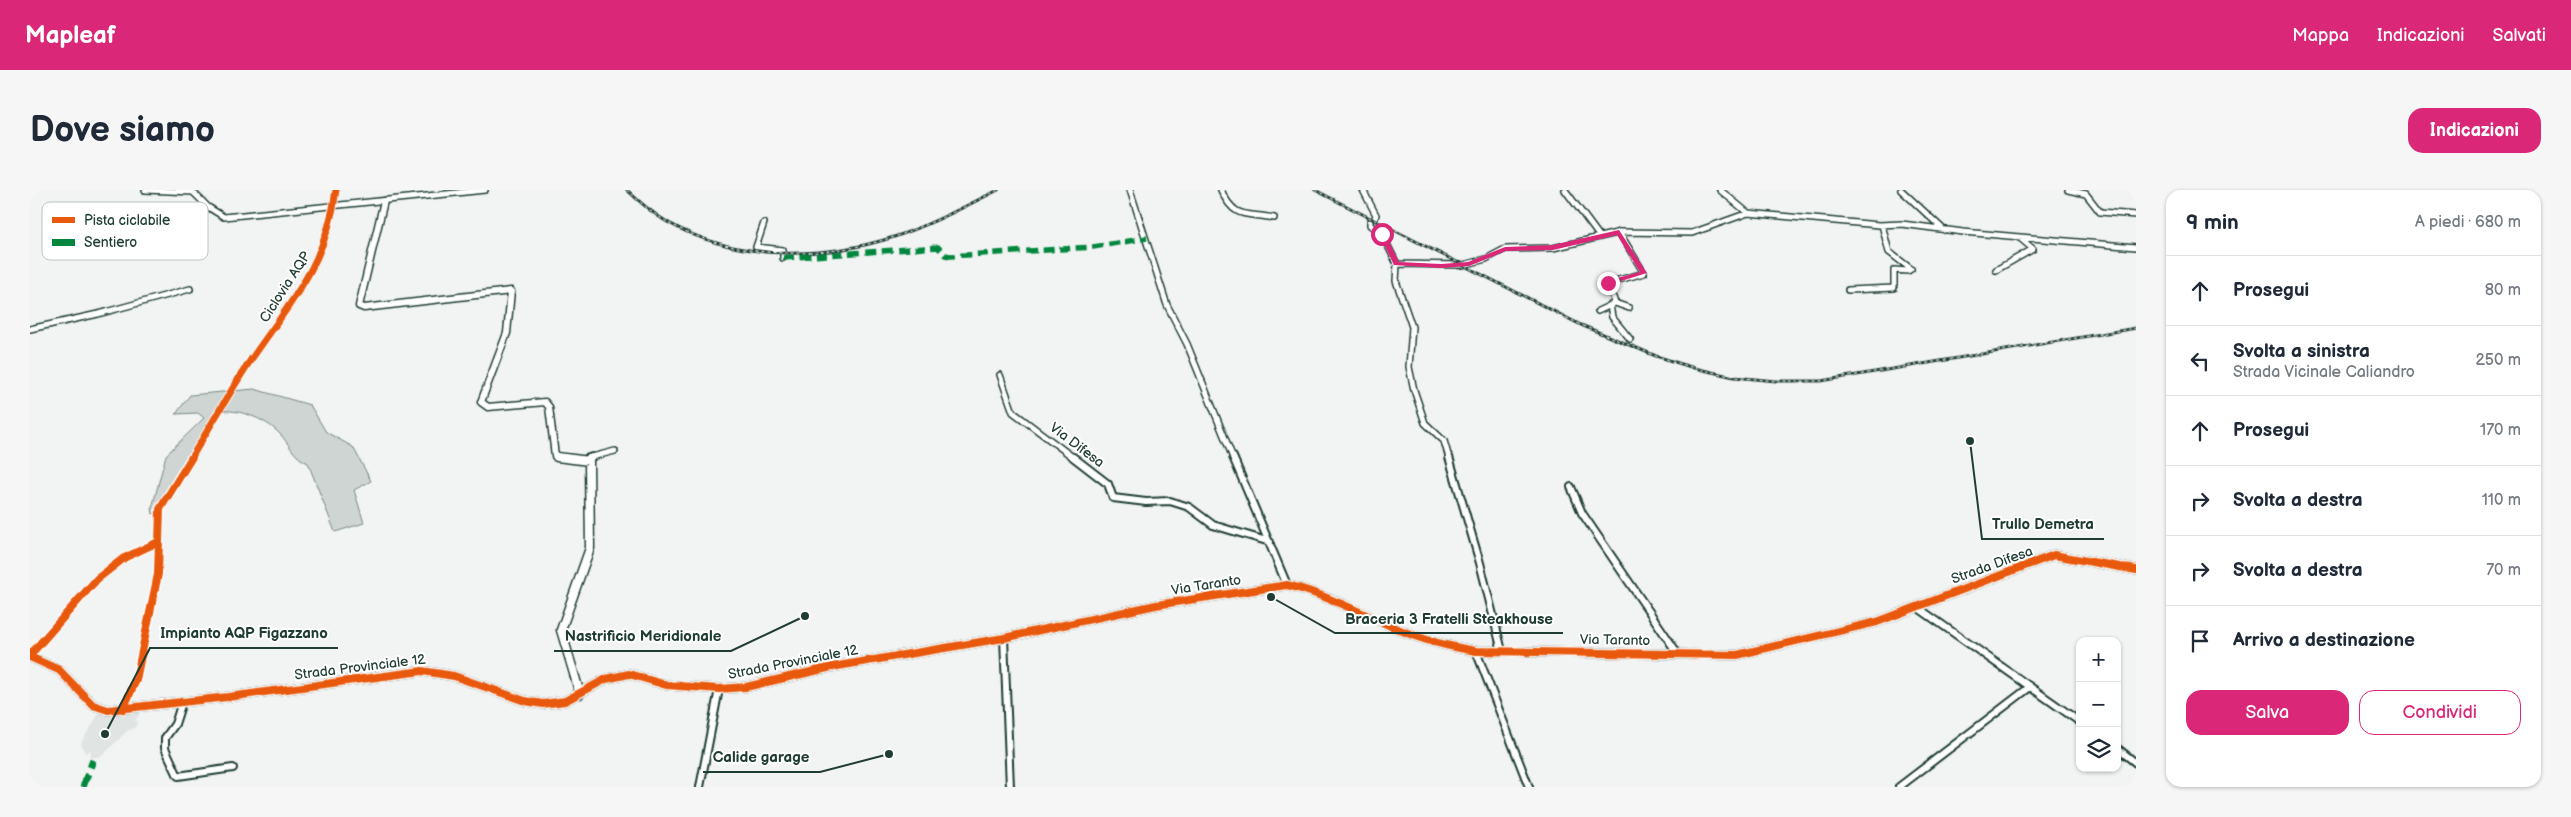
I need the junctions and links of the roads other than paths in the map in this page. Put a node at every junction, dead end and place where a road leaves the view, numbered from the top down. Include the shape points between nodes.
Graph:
1 (145, 190) edge
2 (485, 190) edge
3 (1130, 190) edge
4 (1221, 190) edge
5 (1363, 190) edge
6 (1566, 190) edge
7 (1720, 190) edge
8 (1901, 190) edge
9 (2068, 190) edge
10 (384, 201) junction
11 (203, 202) edge
12 (208, 207) edge
13 (1748, 213) junction
14 (2136, 214) edge
15 (1274, 218) dead end
16 (764, 223) dead end
17 (1882, 225) junction
18 (1944, 230) junction
19 (1619, 232) junction
20 (2018, 236) junction
21 (1600, 237) junction
22 (2136, 247) edge
23 (783, 258) dead end
24 (1397, 264) junction
25 (1996, 270) dead end
26 (190, 289) dead end
27 (1848, 290) dead end
28 (1612, 304) junction
29 (1629, 308) dead end
30 (1598, 310) dead end
31 (30, 329) edge
32 (1630, 339) dead end
33 (1000, 375) dead end
34 (615, 451) dead end
35 (586, 459) junction
36 (1571, 487) dead end
37 (158, 542) dead end
38 (1270, 542) junction
39 (2136, 570) edge
40 (1287, 585) junction
41 (1916, 607) junction
42 (1141, 608) joint
43 (1004, 638) junction
44 (1476, 651) junction
45 (1502, 651) junction
46 (1678, 654) junction
47 (30, 657) edge
48 (2030, 687) junction
49 (719, 690) junction
50 (580, 694) junction
51 (182, 702) junction
52 (2076, 719) edge
53 (2121, 751) edge
54 (2136, 763) edge
55 (233, 768) dead end
56 (700, 787) edge
57 (1010, 787) edge
58 (1529, 787) edge
59 (1899, 787) edge

1 - 11 street via 193,192
2 - 10 street
3 - 38 street via 1168,307 1189,347
4 - 15 street via 1227,204 1236,211 1251,217
5 - 24 street via 1376,215 1370,225 1382,234
6 - 21 street
7 - 13 street
8 - 18 street
9 - 14 street via 2086,194 2100,212
10 - 12 street via 224,217
10 - 35 street via 358,306 364,308 511,291 507,333 482,402 488,407 545,402 549,407 555,456 562,460
13 - 17 street
13 - 19 street via 1692,233
16 - 23 street via 756,246 783,250
17 - 18 street via 1902,224
17 - 27 street via 1889,252 1911,269 1894,270 1894,288
18 - 20 street
19 - 21 street
19 - 28 street via 1644,273 1608,283
20 - 22 street
20 - 25 street via 2033,249
21 - 24 street via 1553,248 1505,249 1463,265
24 - 45 street via 1396,281 1412,327 1409,367 1414,390 1425,422 1444,441
26 - 31 street
28 - 29 street
28 - 30 street
28 - 32 street via 1612,317
33 - 38 street, Via Difesa via 1013,412 1108,484 1113,498 1170,501 1189,506 1213,525
34 - 35 street
35 - 50 street via 589,465 590,548 561,630
36 - 46 street via 1582,513
37 - 47 street via 124,558 97,579
38 - 40 street
39 - 41 street, Strada Difesa via 2054,555
40 - 42 street, Via Taranto
40 - 44 street, Via Taranto via 1308,590 1429,641
41 - 46 street, Via Taranto via 1877,622 1737,654
41 - 48 street
42 - 43 street, Strada Provinciale 12
43 - 49 street, Strada Provinciale 12 via 832,666 746,687
43 - 57 street
44 - 45 street, Via Taranto
44 - 58 street
45 - 46 street, Via Taranto
47 - 51 street, Strada Provinciale 12 via 59,670 92,705 99,708 123,709
48 - 52 street
48 - 59 street
49 - 50 street, Strada Provinciale 12 via 666,685 629,674 606,679
49 - 56 street
50 - 51 street, Strada Provinciale 12 via 565,701 543,704 525,701 454,676 422,670
51 - 55 street via 175,724 165,738 178,776
53 - 54 street

